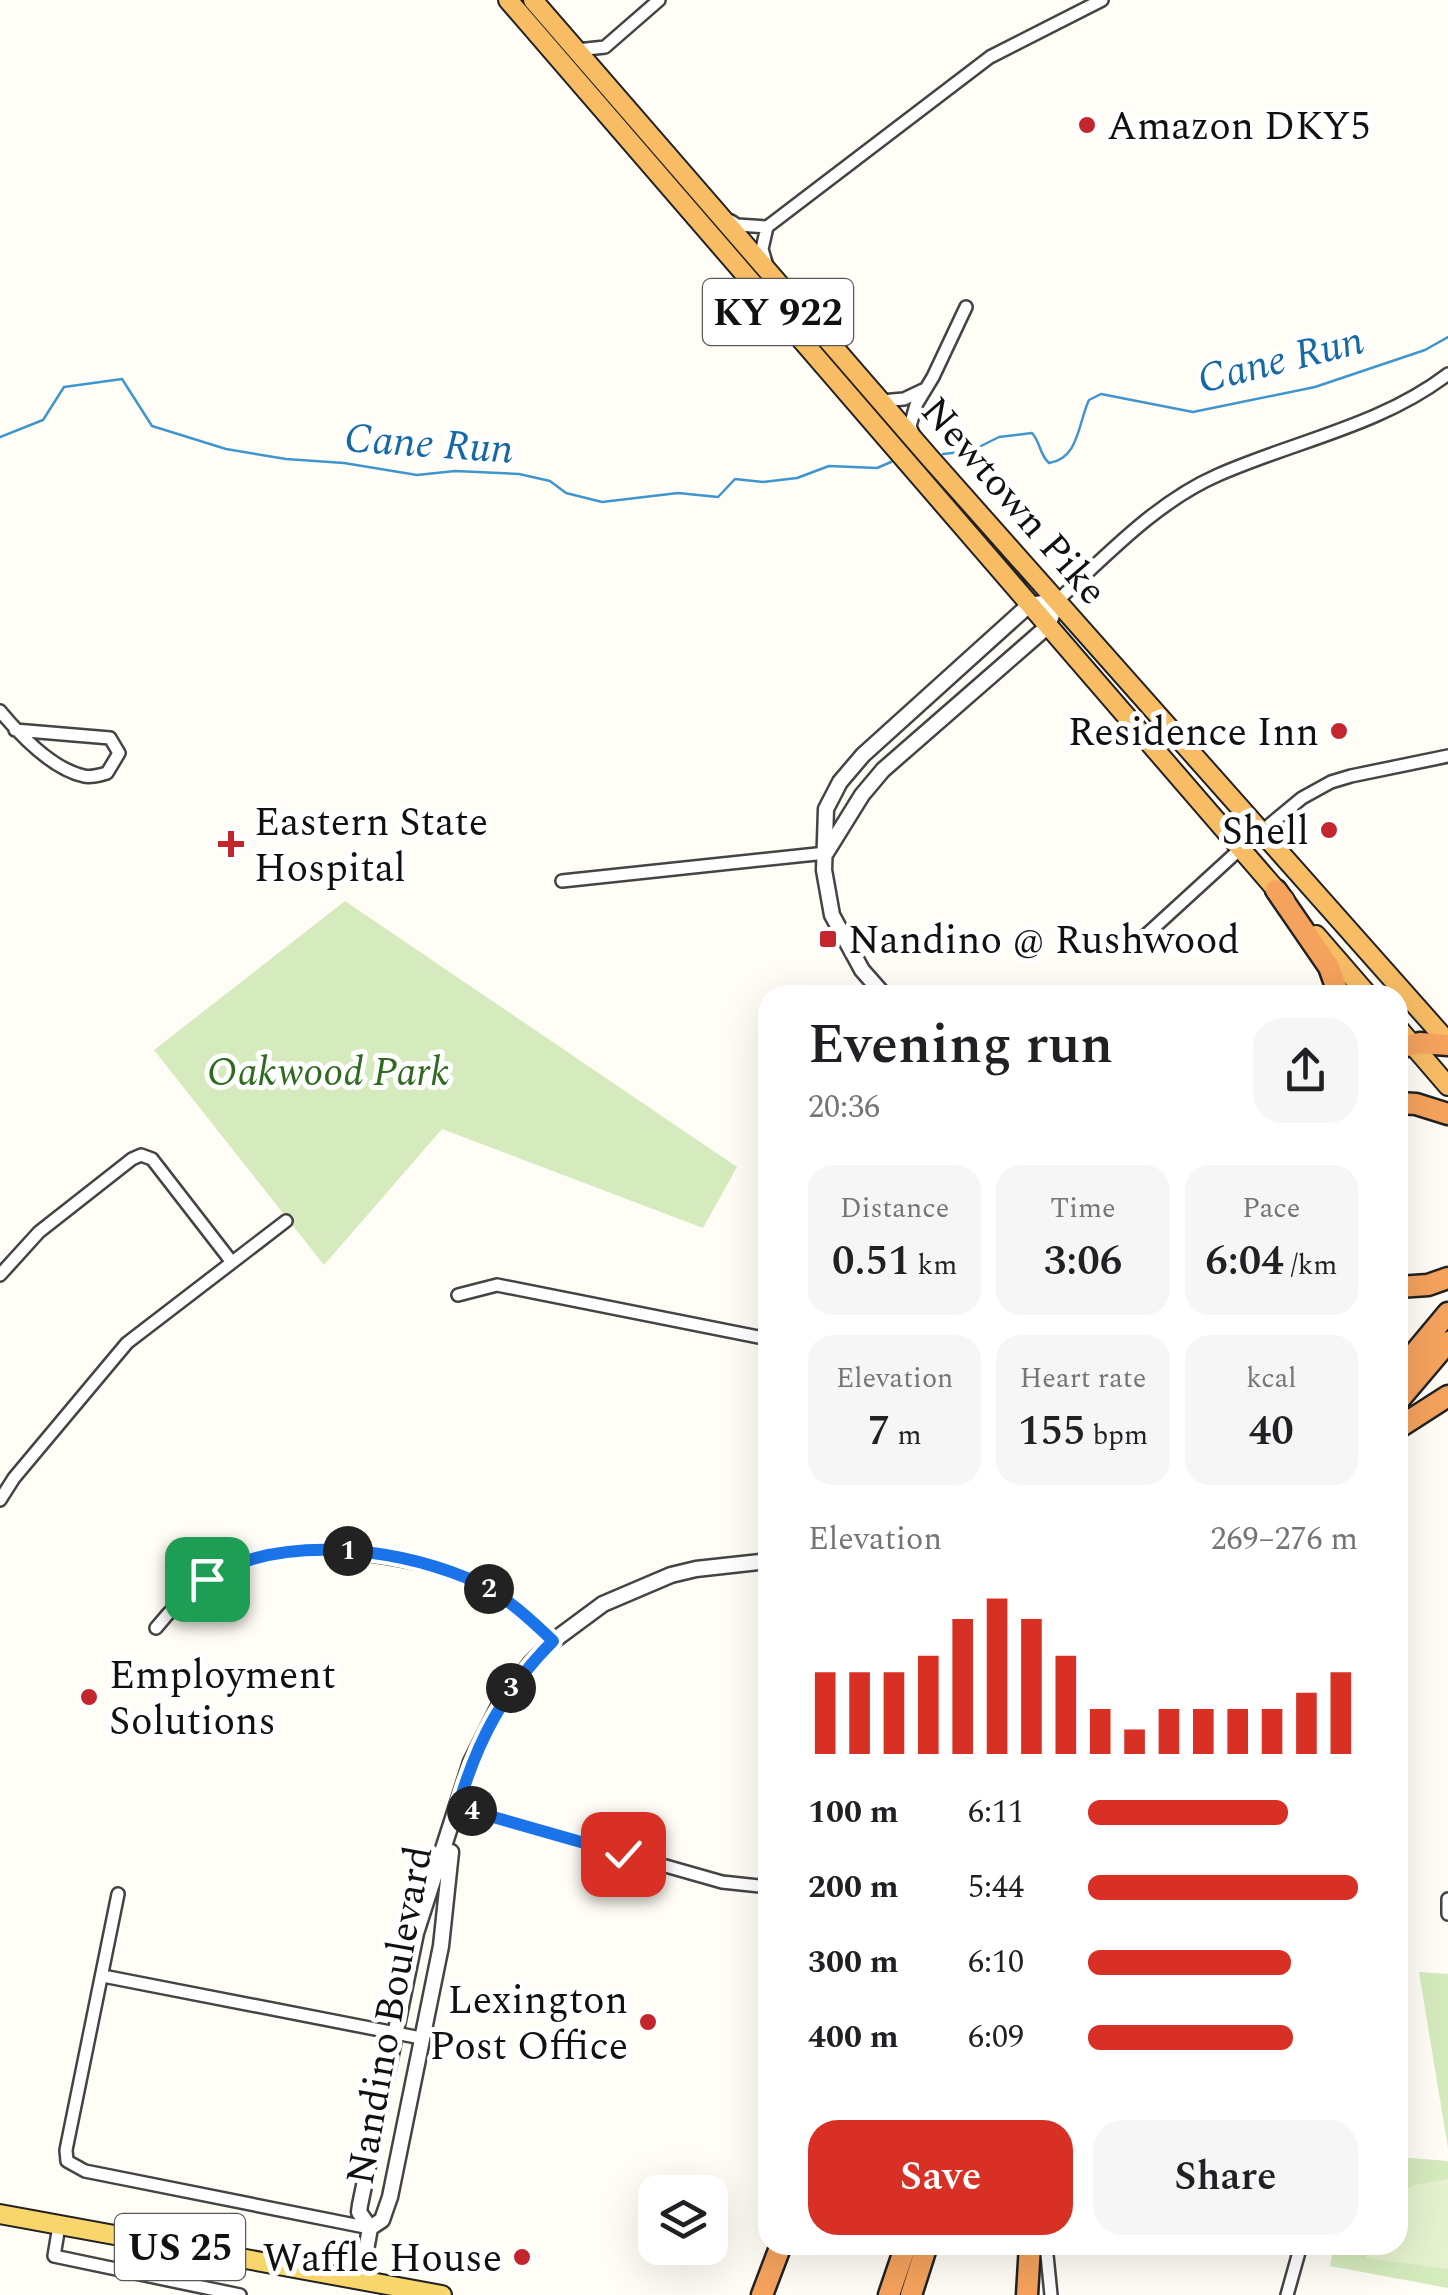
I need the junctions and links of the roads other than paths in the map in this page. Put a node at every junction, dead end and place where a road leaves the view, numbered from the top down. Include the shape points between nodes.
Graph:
1 (508, 0) edge
2 (534, 0) edge
3 (659, 0) edge
4 (1102, 0) edge
5 (605, 47) junction
6 (577, 50) junction
7 (598, 74) junction
8 (661, 176) junction
9 (715, 209) junction
10 (766, 227) junction
11 (771, 273) junction
12 (966, 307) dead end
13 (1448, 374) edge
14 (923, 390) junction
15 (881, 401) junction
16 (915, 440) junction
17 (1057, 601) junction
18 (1029, 605) junction
19 (1048, 626) junction
20 (0, 711) edge
21 (15, 730) junction
22 (1448, 756) edge
23 (1261, 831) junction
24 (1239, 850) junction
25 (826, 853) junction
26 (562, 881) dead end
27 (1276, 890) junction
28 (1134, 946) dead end
29 (875, 985) edge
30 (1336, 985) edge
31 (1359, 985) edge
32 (1396, 985) edge
33 (1408, 998) edge
34 (1408, 1041) edge
35 (1448, 1044) edge
36 (1408, 1046) edge
37 (1448, 1086) edge
38 (1408, 1104) edge
39 (1448, 1114) edge
40 (286, 1221) dead end
41 (231, 1261) junction
42 (0, 1275) edge
43 (1448, 1278) edge
44 (1408, 1286) edge
45 (458, 1296) dead end
46 (1448, 1314) edge
47 (758, 1336) edge
48 (1448, 1342) edge
49 (1408, 1360) edge
50 (1408, 1389) edge
51 (1448, 1396) edge
52 (1408, 1422) edge
53 (0, 1500) edge
54 (758, 1562) edge
55 (156, 1628) dead end
56 (553, 1641) junction
57 (458, 1807) junction
58 (443, 1871) junction
59 (758, 1887) edge
60 (118, 1894) dead end
61 (1448, 1900) edge
62 (1448, 1914) edge
63 (103, 1976) junction
64 (397, 2032) junction
65 (420, 2038) junction
66 (0, 2214) edge
67 (60, 2226) junction
68 (370, 2228) junction
69 (777, 2255) edge
70 (903, 2255) edge
71 (923, 2255) edge
72 (1029, 2255) edge
73 (1047, 2255) edge
74 (1298, 2255) edge
75 (359, 2287) edge
76 (240, 2295) edge
77 (442, 2295) edge
78 (762, 2295) edge
79 (889, 2295) edge
80 (910, 2295) edge
81 (1027, 2295) edge
82 (1052, 2295) edge
83 (1288, 2295) edge

1 - 8 highway, Newtown Pike / KY 922
2 - 6 highway, Newtown Pike / KY 922
3 - 5 street
4 - 10 street via 976,67
5 - 6 street
5 - 7 street
6 - 7 highway, Newtown Pike / KY 922
7 - 9 highway, Newtown Pike / KY 922
8 - 9 highway via 674,178
8 - 18 highway, Newtown Pike / KY 922
9 - 10 street via 737,225
9 - 11 highway, Newtown Pike / KY 922
10 - 11 street via 762,249
11 - 15 highway, Newtown Pike / KY 922
12 - 14 street
13 - 17 street via 1394,408 1202,484 1137,528
14 - 15 street
14 - 16 street via 910,426
15 - 16 highway, Newtown Pike / KY 922
16 - 17 highway, Newtown Pike / KY 922
17 - 18 street
17 - 19 street
17 - 23 highway, Newtown Pike / KY 922
18 - 19 highway, Newtown Pike / KY 922
18 - 25 street via 848,770 826,808
19 - 24 highway, Newtown Pike / KY 922
19 - 25 street via 883,770
20 - 21 street
21 - 21 street via 88,778 108,773 119,753 110,738
22 - 23 street via 1331,782
23 - 24 street
23 - 32 highway, Newtown Pike / KY 922
24 - 27 highway, Newtown Pike / KY 922
24 - 28 street
25 - 26 street
25 - 29 street via 832,916
27 - 30 highway
27 - 31 highway, Newtown Pike / KY 922
33 - 35 highway, Newtown Pike / KY 922
34 - 35 highway
36 - 37 highway
38 - 39 highway
40 - 41 street
41 - 42 street via 152,1159 141,1155 39,1232
41 - 53 street via 127,1343
43 - 44 highway
45 - 47 street via 497,1284
46 - 49 highway
48 - 50 highway
51 - 52 highway
54 - 56 street, Nandino Boulevard via 696,1568 649,1582 603,1604
55 - 56 street via 191,1589 216,1573 261,1555 311,1549 402,1560 466,1577
56 - 57 street, Nandino Boulevard via 501,1702 471,1762
57 - 58 street, Nandino Boulevard
57 - 59 street
58 - 64 street, Nandino Boulevard via 416,1932
58 - 65 street, Nandino Boulevard via 441,1946
60 - 63 street
61 - 62 street
63 - 64 street
63 - 68 street via 66,2150 72,2166
64 - 65 street
64 - 68 street, Nandino Boulevard via 360,2205
65 - 68 street, Nandino Boulevard via 390,2198 382,2220
66 - 67 main road, US 25
67 - 75 main road, US 25
67 - 76 street via 54,2256
68 - 75 street, Nandino Boulevard
69 - 78 highway
70 - 79 highway
71 - 80 highway
72 - 81 highway
73 - 82 street
74 - 83 street
75 - 77 main road, US 25

